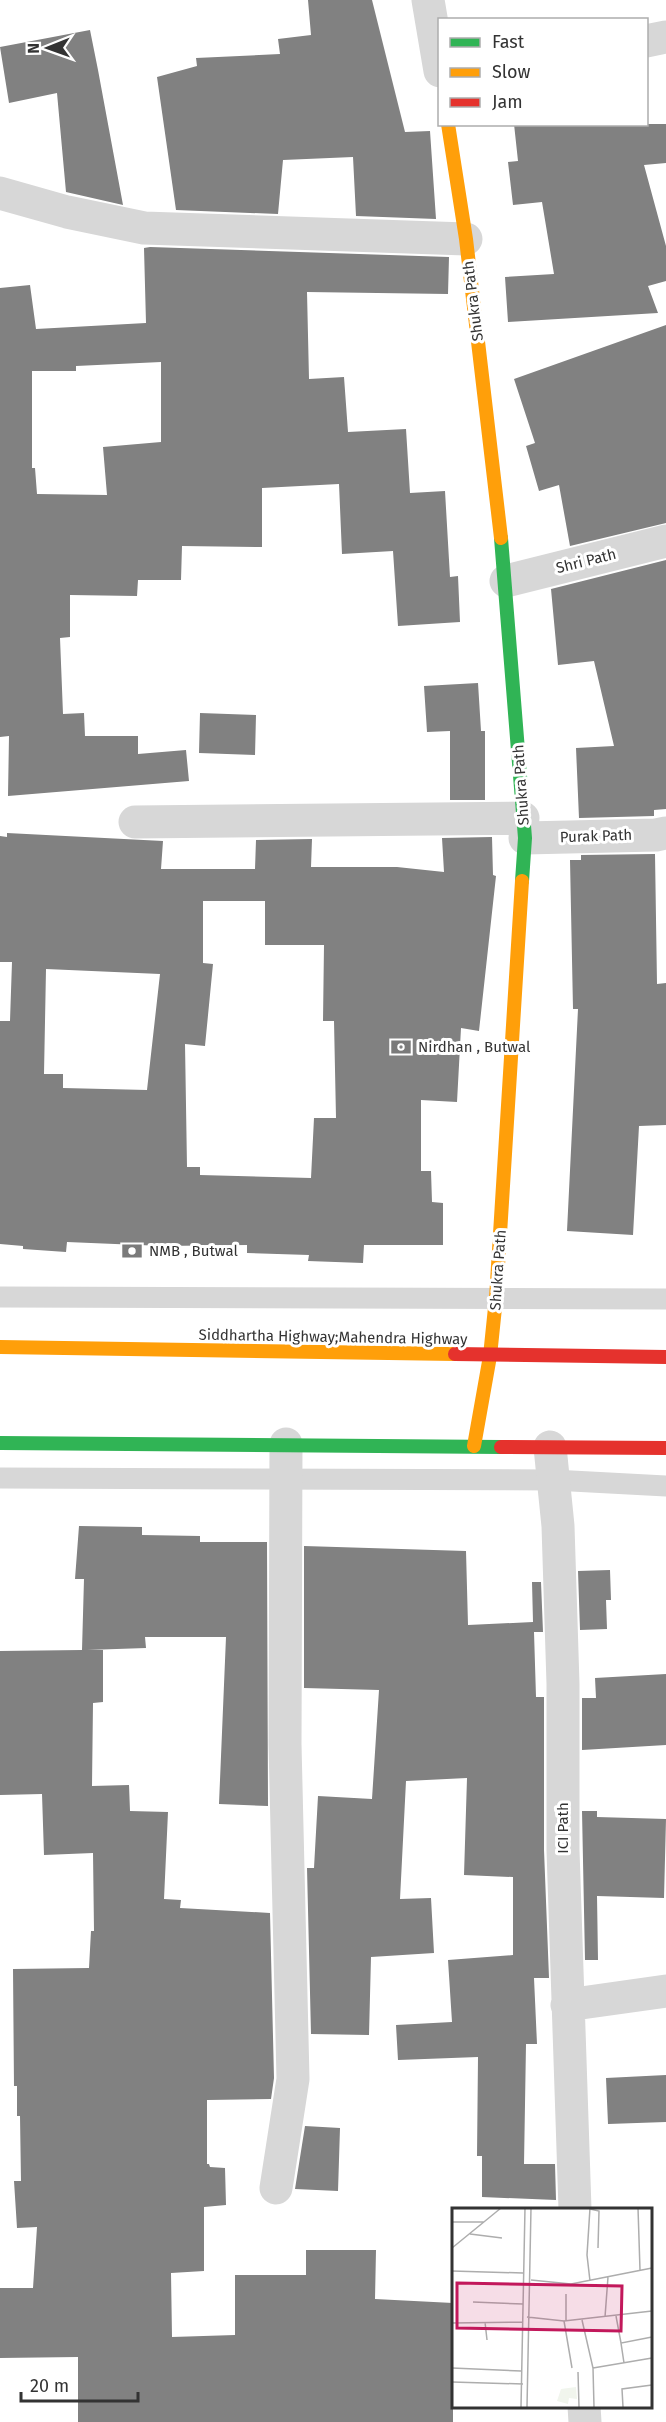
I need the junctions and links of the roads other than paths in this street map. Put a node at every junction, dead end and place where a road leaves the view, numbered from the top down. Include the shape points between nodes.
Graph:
1 (428, 0) edge
2 (666, 37) edge
3 (648, 41) edge
4 (438, 59) edge
5 (448, 126) edge
6 (0, 193) edge
7 (466, 239) junction
8 (666, 541) edge
9 (506, 581) junction
10 (135, 822) dead end
11 (524, 828) junction
12 (666, 832) edge
13 (0, 1297) edge
14 (496, 1298) junction
15 (666, 1299) edge
16 (0, 1347) edge
17 (490, 1356) junction
18 (666, 1357) edge
19 (0, 1443) edge
20 (286, 1444) junction
21 (474, 1446) junction
22 (550, 1447) junction
23 (666, 1448) edge
24 (0, 1478) edge
25 (286, 1479) junction
26 (553, 1480) junction
27 (666, 1486) edge
28 (666, 1991) edge
29 (567, 2005) junction
30 (276, 2188) dead end
31 (575, 2208) edge
32 (584, 2407) edge
33 (585, 2422) edge

1 - 4 street
2 - 3 street
5 - 7 main road, Shukra Path
6 - 7 street via 144,228
7 - 9 main road, Shukra Path
8 - 9 street, Shri Path
9 - 11 main road, Shukra Path
10 - 11 street, Purak Path
11 - 12 street, Purak Path via 656,835
11 - 14 main road, Shukra Path
13 - 14 lane
14 - 15 lane
14 - 17 main road, Shukra Path
16 - 17 main road, Siddhartha Highway;Mahendra Highway
17 - 18 main road, Siddhartha Highway;Mahendra Highway
17 - 21 main road, Shukra Path
19 - 20 main road
20 - 21 main road
20 - 25 street
21 - 22 main road
22 - 23 main road
22 - 26 street, ICI Path
24 - 25 lane
25 - 26 lane
25 - 30 street via 285,1744 293,2079
26 - 27 lane
26 - 29 street, ICI Path via 563,1684
28 - 29 street
29 - 31 street, ICI Path
32 - 33 street

